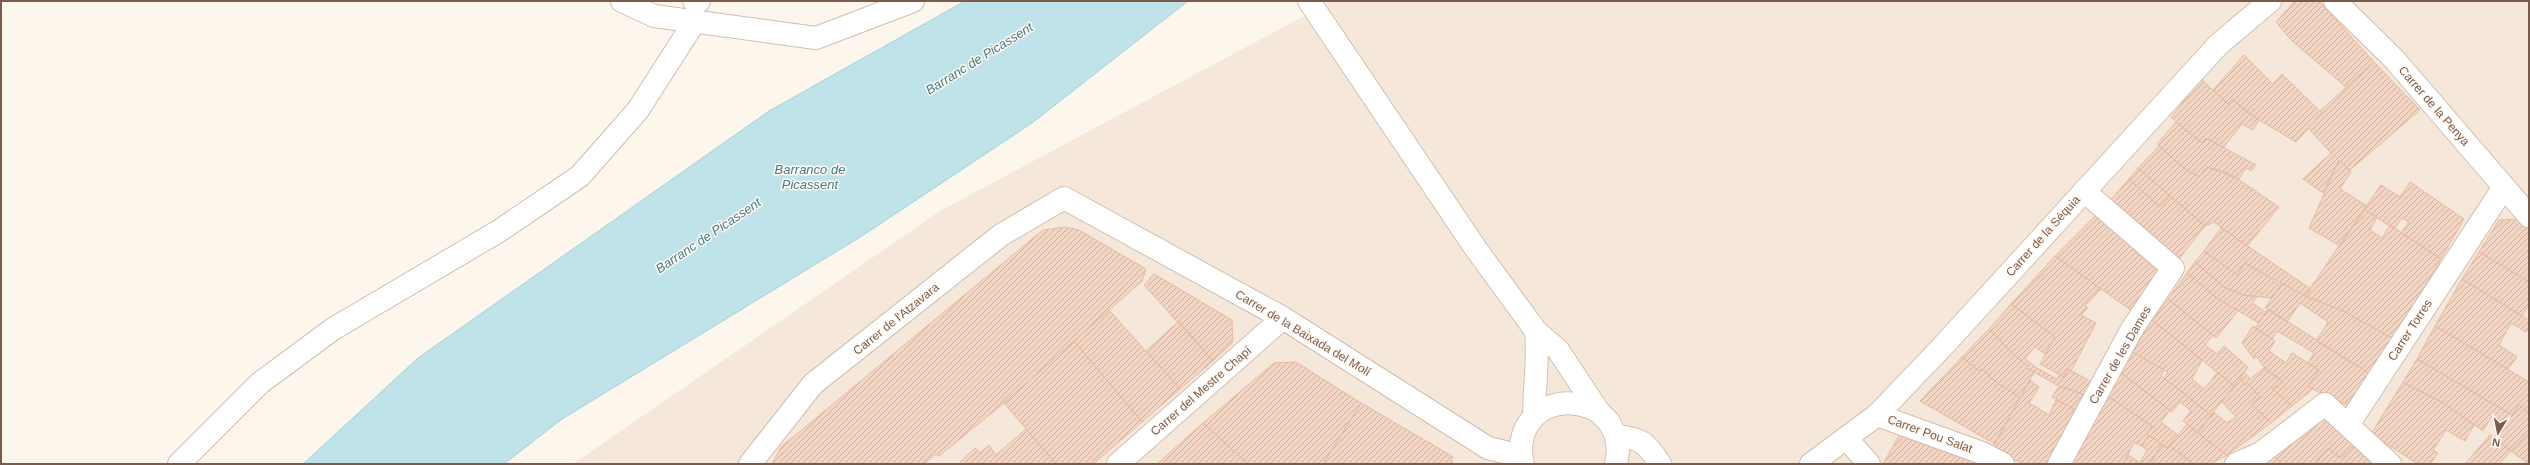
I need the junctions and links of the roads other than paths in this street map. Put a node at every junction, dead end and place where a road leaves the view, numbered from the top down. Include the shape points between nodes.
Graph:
1 (622, 1) edge
2 (912, 1) edge
3 (1309, 1) edge
4 (2270, 1) edge
5 (2335, 1) edge
6 (696, 8) edge
7 (2504, 186) junction
8 (2084, 191) junction
9 (1064, 198) joint
10 (2526, 207) edge
11 (1284, 318) junction
12 (1536, 331) junction
13 (1599, 412) junction
14 (1877, 415) junction
15 (1534, 417) junction
16 (2348, 425) junction
17 (1616, 436) junction
18 (1846, 438) junction
19 (1522, 462) edge
20 (179, 464) edge
21 (750, 464) edge
22 (1118, 464) edge
23 (1616, 464) edge
24 (1660, 464) edge
25 (1811, 464) edge
26 (1869, 464) edge
27 (2003, 464) edge
28 (2059, 464) edge
29 (2236, 464) edge
30 (2390, 464) edge

1 - 6 street via 654,16
2 - 6 street via 816,38
3 - 12 street via 1476,248
4 - 8 street, Carrer de la Séquia via 2218,44
5 - 7 street, Carrer de la Penya via 2394,59
6 - 20 street via 638,110 580,176 499,231 327,334 260,383
7 - 10 street, Carrer de la Penya
7 - 16 street, Carrer Torres
8 - 14 street, Carrer de la Séquia
8 - 28 street, Carrer de les Dames via 2173,268 2132,329
9 - 11 street, Carrer de la Baixada del Molí
9 - 21 street, Carrer de l'Atzavara via 1001,234 813,384
11 - 19 street, Carrer de la Baixada del Molí via 1488,448
11 - 22 street, Carrer del Mestre Chapí
12 - 13 street via 1558,350
12 - 15 street via 1538,358
13 - 15 street via 1587,405 1573,402 1558,403
13 - 17 street via 1609,422
14 - 18 street, Carrer de la Séquia
14 - 27 street, Carrer Pou Salat via 1982,453
15 - 19 street via 1524,435
16 - 29 street via 2324,404 2261,453
16 - 30 street
17 - 23 street
17 - 24 street via 1636,438 1653,452
18 - 25 street, Carrer de la Séquia
18 - 26 street

